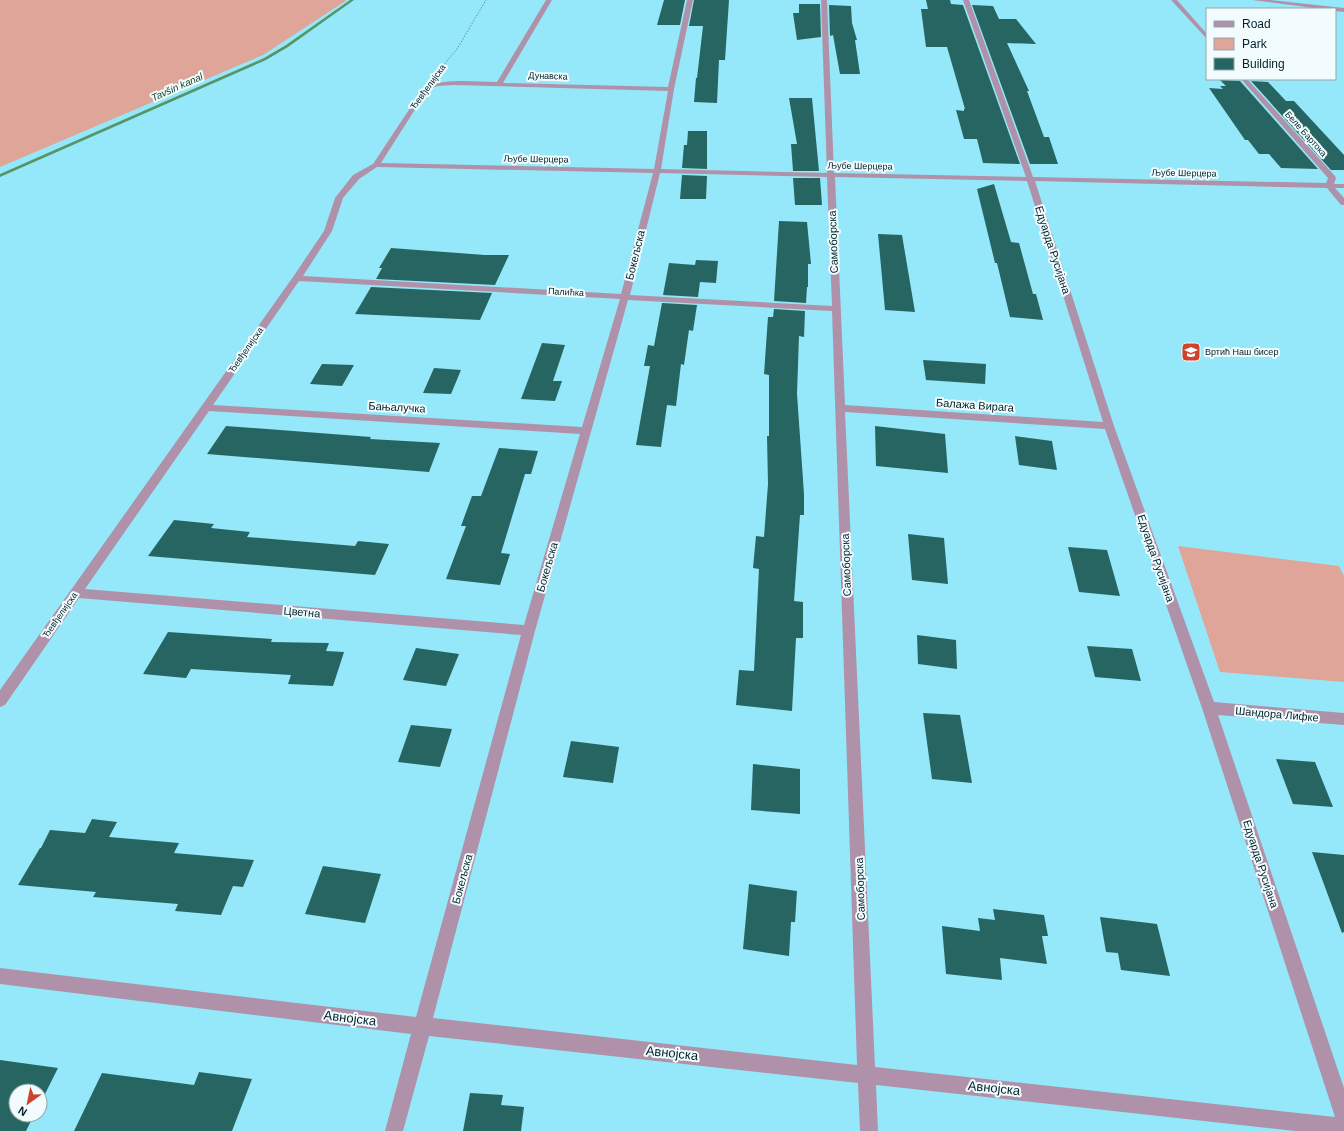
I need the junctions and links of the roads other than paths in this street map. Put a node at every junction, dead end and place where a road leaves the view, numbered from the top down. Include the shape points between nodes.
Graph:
1 (549, 0) edge
2 (690, 0) edge
3 (824, 0) edge
4 (966, 0) edge
5 (1174, 0) edge
6 (1255, 0) edge
7 (1326, 8) edge
8 (1206, 36) edge
9 (1245, 80) edge
10 (500, 83) junction
11 (426, 88) joint
12 (671, 89) junction
13 (376, 165) junction
14 (657, 171) junction
15 (831, 175) junction
16 (1030, 178) junction
17 (1329, 186) junction
18 (1344, 186) edge
19 (1344, 203) edge
20 (296, 278) junction
21 (625, 296) junction
22 (836, 309) junction
23 (206, 408) junction
24 (840, 408) junction
25 (1109, 426) junction
26 (587, 431) junction
27 (76, 593) junction
28 (529, 631) junction
29 (0, 701) edge
30 (1209, 708) junction
31 (1344, 719) edge
32 (0, 976) edge
33 (422, 1026) junction
34 (867, 1074) junction
35 (1344, 1116) edge
36 (1344, 1127) edge
37 (394, 1131) edge
38 (869, 1131) edge

1 - 10 street
2 - 12 street, Бокељска
3 - 15 street, Самоборска
4 - 16 street, Едуарда Русијана
5 - 8 street
6 - 7 street
9 - 17 street, Беле Бартока via 1332,178
10 - 11 street, Дунавска via 437,84
10 - 12 street, Дунавска
11 - 13 street, Ђевђелијска
12 - 14 street, Бокељска
13 - 14 street, Љубе Шерцера
13 - 20 street, Ђевђелијска via 356,177 339,198 328,231
14 - 15 street, Љубе Шерцера
14 - 21 street, Бокељска
15 - 16 street, Љубе Шерцера
15 - 22 street, Самоборска
16 - 17 street, Љубе Шерцера
16 - 25 street, Едуарда Русијана
17 - 18 street, Љубе Шерцера
17 - 19 street, Беле Бартока
20 - 21 street, Палићка
20 - 23 street, Ђевђелијска
21 - 22 street, Палићка
21 - 26 street, Бокељска
22 - 24 street, Самоборска
23 - 26 street, Бањалучка
23 - 27 street, Ђевђелијска
24 - 25 street, Балажа Вирага
24 - 34 street, Самоборска
25 - 30 street, Едуарда Русијана
26 - 28 street, Бокељска
27 - 28 street, Цветна
27 - 29 street, Ђевђелијска
28 - 33 street, Бокељска
30 - 31 street, Шандора Лифке
30 - 35 street, Едуарда Русијана
32 - 33 street, Авнојска
33 - 34 street, Авнојска
33 - 37 street, Бокељска
34 - 36 street, Авнојска
34 - 38 street, Самоборска

